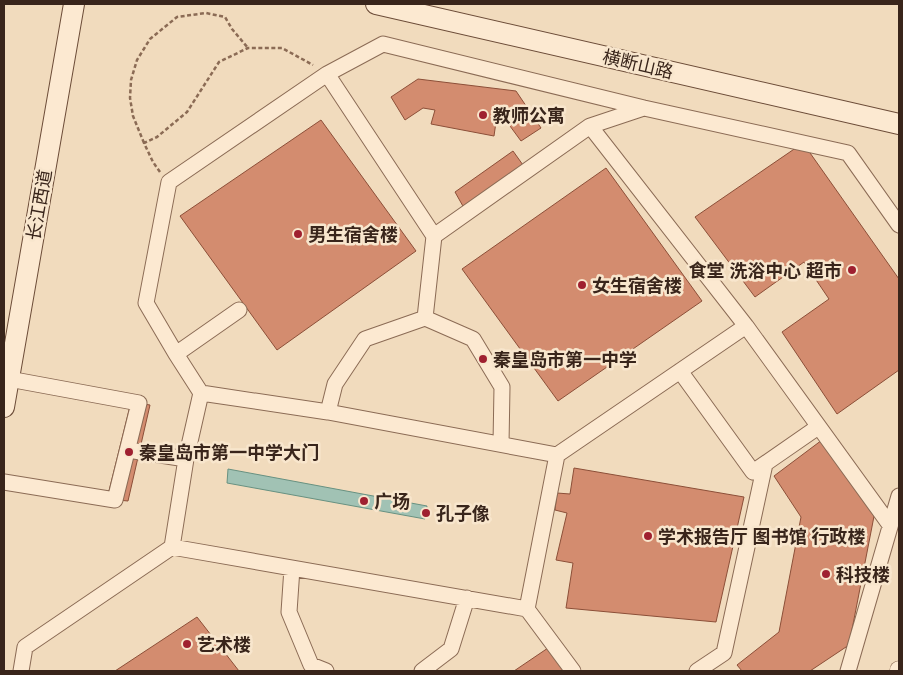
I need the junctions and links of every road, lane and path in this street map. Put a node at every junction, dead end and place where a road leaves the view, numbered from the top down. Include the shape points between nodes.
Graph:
1 (74, 4) edge
2 (376, 4) edge
3 (248, 48) junction
4 (327, 74) junction
5 (644, 108) junction
6 (899, 124) edge
7 (590, 126) junction
8 (144, 143) junction
9 (169, 182) junction
10 (899, 224) edge
11 (434, 236) junction
12 (239, 310) dead end
13 (425, 318) junction
14 (746, 326) junction
15 (176, 354) junction
16 (680, 371) junction
17 (8, 379) junction
18 (201, 393) junction
19 (4, 407) edge
20 (328, 412) junction
21 (818, 427) junction
22 (501, 444) junction
23 (128, 450) junction
24 (556, 455) junction
25 (186, 459) junction
26 (766, 464) junction
27 (4, 482) edge
28 (899, 496) edge
29 (890, 526) junction
30 (172, 547) junction
31 (292, 568) junction
32 (467, 598) junction
33 (527, 609) junction
34 (21, 671) edge
35 (326, 671) edge
36 (422, 671) edge
37 (573, 671) edge
38 (697, 671) edge
39 (848, 671) edge

1 - 17 main road, 长江西道
2 - 6 main road, 横断山路
3 - 4 path via 282,48
3 - 8 path via 219,62 187,112 157,137
3 - 8 path via 225,17 206,13 177,17 150,39 137,60 131,80 133,116
4 - 5 street via 383,44
4 - 9 street
4 - 11 street
5 - 7 street
5 - 10 street via 848,153
7 - 11 street
7 - 14 street
8 - 9 path via 153,162
9 - 15 street via 146,303
11 - 13 street
12 - 15 street
13 - 20 street via 365,339 335,384
13 - 22 street via 472,339 478,347 502,387
14 - 16 street
14 - 21 street
15 - 18 street
16 - 24 street
16 - 26 street via 753,472
17 - 19 main road, 长江西道
17 - 23 street via 139,403
18 - 20 street
18 - 25 street
20 - 22 street
21 - 26 street
21 - 29 street
22 - 24 street
23 - 25 street
23 - 27 street via 115,500
24 - 33 street
25 - 30 street
26 - 38 street via 724,653
28 - 29 street
29 - 39 street
30 - 31 street
30 - 34 street via 25,647
31 - 32 street
31 - 35 street via 289,612 311,665
32 - 33 street
32 - 36 street via 451,649
33 - 37 street

